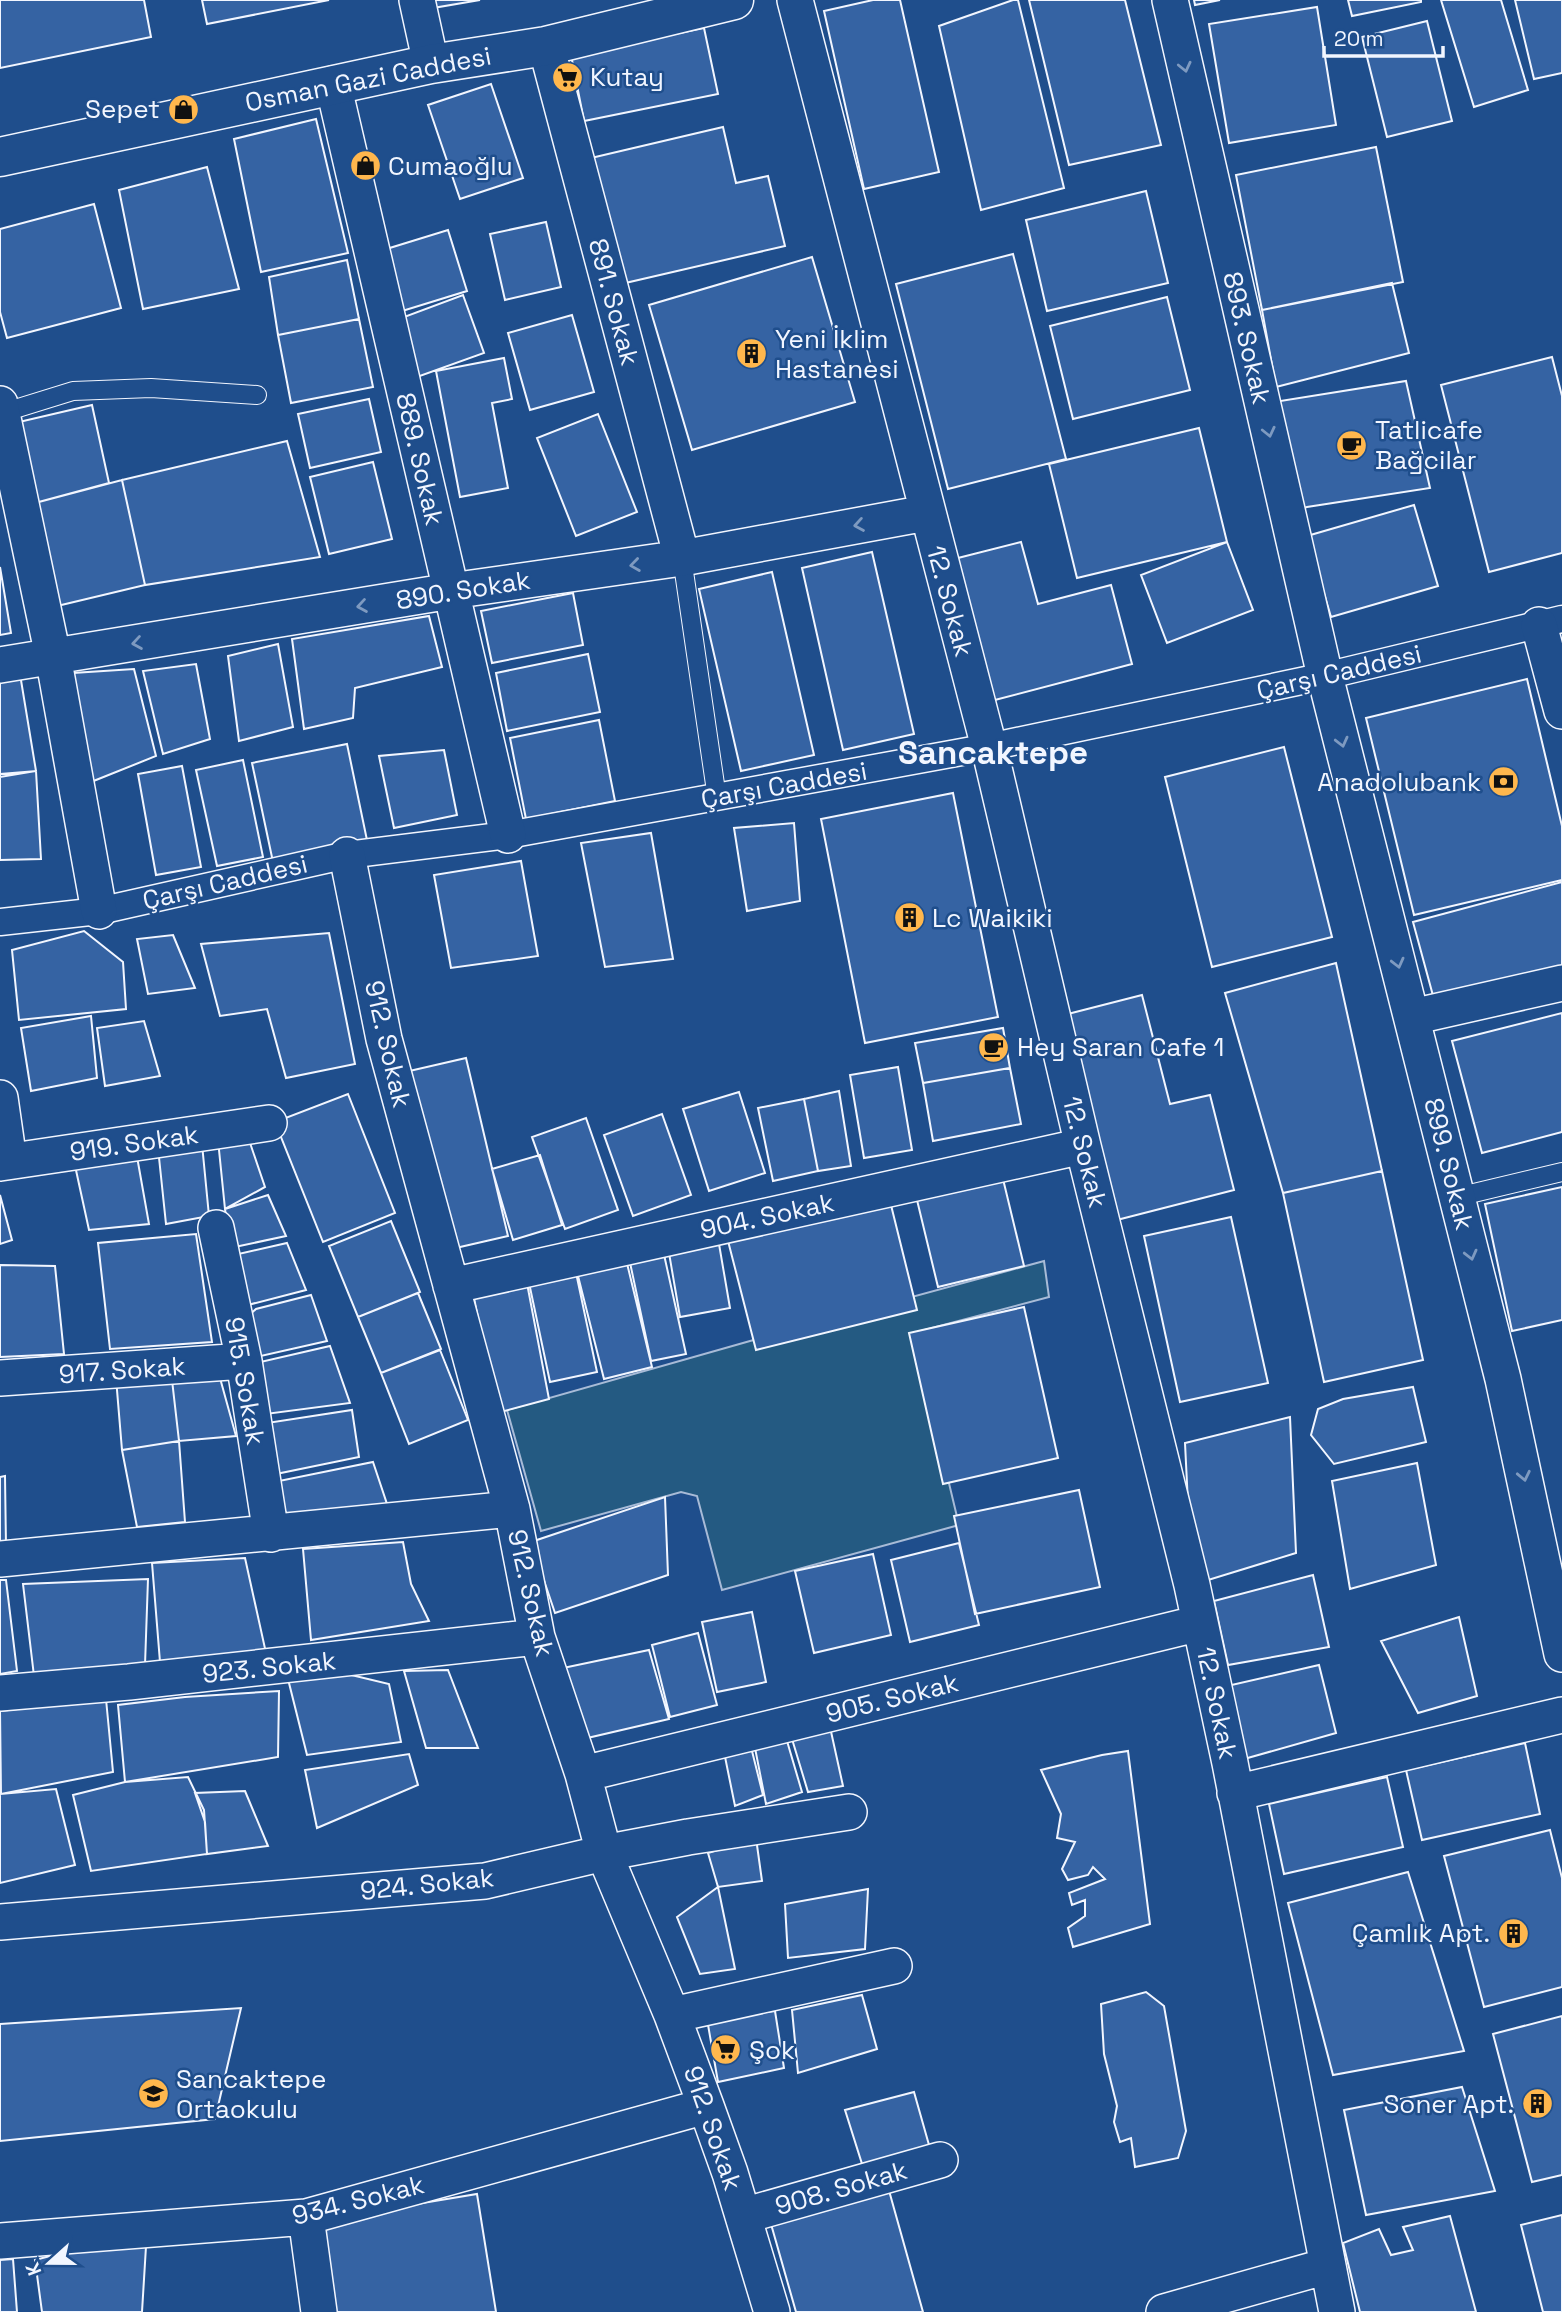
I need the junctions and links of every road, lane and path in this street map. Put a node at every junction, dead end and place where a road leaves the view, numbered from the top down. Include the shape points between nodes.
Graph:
1 (416, 0) edge
2 (734, 0) edge
3 (795, 0) edge
4 (1170, 0) edge
5 (547, 46) junction
6 (430, 64) junction
7 (333, 84) junction
8 (0, 157) edge
9 (257, 395) dead end
10 (1, 410) edge
11 (926, 513) junction
12 (682, 558) junction
13 (451, 591) junction
14 (1551, 622) edge
15 (53, 656) junction
16 (0, 665) edge
17 (1325, 676) junction
18 (1562, 711) edge
19 (989, 747) junction
20 (717, 798) junction
21 (508, 835) junction
22 (347, 855) junction
23 (99, 911) junction
24 (0, 922) edge
25 (1562, 984) edge
26 (1412, 1017) junction
27 (0, 1098) edge
28 (268, 1123) dead end
29 (1083, 1146) junction
30 (5, 1162) edge
31 (1562, 1172) edge
32 (1457, 1197) junction
33 (216, 1228) dead end
34 (451, 1286) junction
35 (244, 1361) junction
36 (0, 1378) edge
37 (512, 1509) junction
38 (271, 1534) junction
39 (0, 1559) edge
40 (1556, 1597) edge
41 (1200, 1623) junction
42 (537, 1637) junction
43 (1562, 1654) edge
44 (0, 1693) edge
45 (1562, 1716) edge
46 (583, 1774) junction
47 (1235, 1793) junction
48 (849, 1812) dead end
49 (604, 1853) junction
50 (0, 1922) edge
51 (894, 1966) dead end
52 (672, 2015) junction
53 (706, 2106) junction
54 (940, 2160) dead end
55 (743, 2216) junction
56 (306, 2217) junction
57 (0, 2241) edge
58 (1327, 2266) junction
59 (1168, 2311) edge
60 (319, 2312) edge
61 (772, 2312) edge
62 (1337, 2312) edge

1 - 6 street
2 - 5 street, Osman Gazi Caddesi
3 - 11 street, 12. Sokak
4 -> 17 street, 893. Sokak
5 - 6 street, Osman Gazi Caddesi
5 - 12 street, 891. Sokak
6 - 7 street, Osman Gazi Caddesi
7 - 8 street, Osman Gazi Caddesi
7 - 13 street, 889. Sokak
9 - 10 lane via 151,388 73,391
10 - 15 street
11 -> 12 street, 890. Sokak
11 - 19 street, 12. Sokak
12 -> 13 street, 890. Sokak
12 - 20 lane
13 -> 15 street, 890. Sokak
13 - 21 street, 889. Sokak
14 - 17 street, Çarşı Caddesi
14 - 18 street
15 - 16 street, 890. Sokak
15 - 23 street
17 - 19 street, Çarşı Caddesi
17 -> 26 street, 899. Sokak
19 - 20 street, Çarşı Caddesi
19 - 29 street, 12. Sokak
20 - 21 street, Çarşı Caddesi
21 - 22 street, Çarşı Caddesi
22 - 23 street, Çarşı Caddesi
22 - 34 street, 912. Sokak via 384,1039
23 - 24 street, Çarşı Caddesi
25 - 26 street
26 - 32 street, 899. Sokak
27 - 30 street
28 - 30 street, 919. Sokak
29 - 34 street, 904. Sokak
29 - 41 street, 12. Sokak
31 - 32 lane
32 -> 40 street, 899. Sokak
33 - 35 street, 915. Sokak
34 - 37 street, 912. Sokak
35 - 36 street, 917. Sokak
35 - 38 street, 915. Sokak
37 - 38 street
37 - 42 street, 912. Sokak
38 - 39 street
40 - 43 street, 899. Sokak
41 - 46 street, 905. Sokak
41 - 47 street, 12. Sokak
42 - 44 street, 923. Sokak
42 - 46 street, 912. Sokak
45 - 47 street
46 - 49 street, 912. Sokak
47 - 58 street, 12. Sokak
48 - 49 street, 924. Sokak
49 - 50 street, 924. Sokak via 485,1881
49 - 52 street, 912. Sokak
51 - 52 street
52 - 53 street, 912. Sokak
53 - 55 street, 912. Sokak
53 - 56 street, 934. Sokak
54 - 55 street, 908. Sokak
55 - 61 street, 912. Sokak
56 - 57 street, 934. Sokak
56 - 60 street
58 - 59 street
58 - 62 street, 12. Sokak

